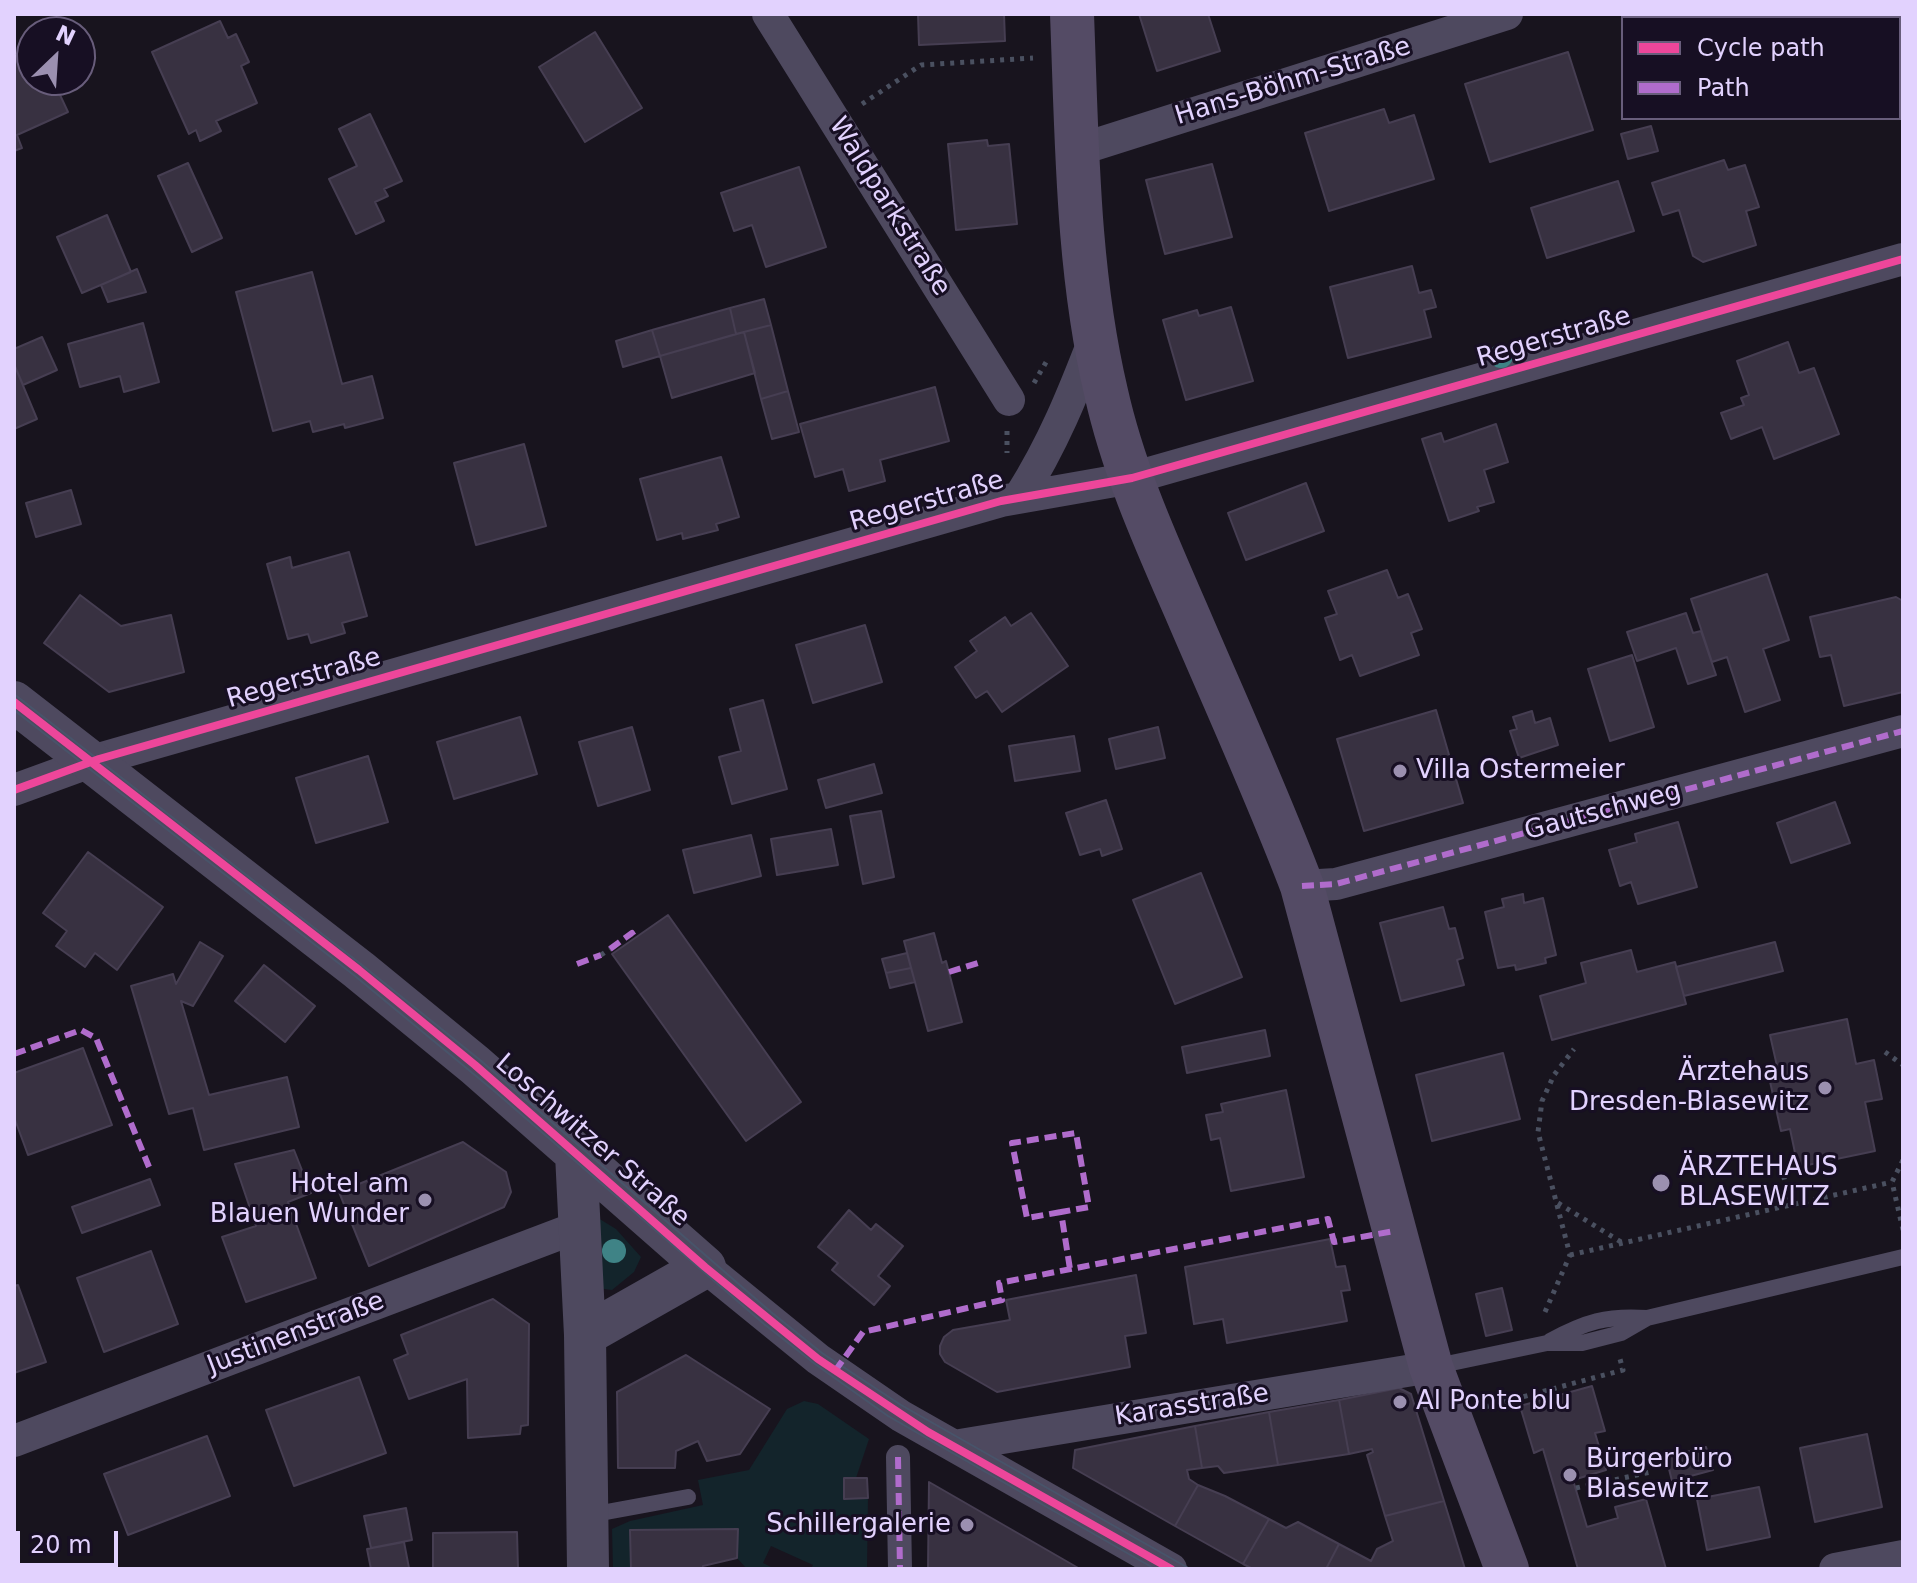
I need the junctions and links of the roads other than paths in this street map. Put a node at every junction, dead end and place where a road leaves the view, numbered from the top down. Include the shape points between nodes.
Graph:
1 (768, 14) edge
2 (1072, 14) edge
3 (1507, 14) edge
4 (1078, 150) junction
5 (1903, 259) edge
6 (1095, 337) junction
7 (1009, 400) dead end
8 (1132, 478) junction
9 (1020, 496) junction
10 (14, 702) edge
11 (1903, 731) edge
12 (92, 761) junction
13 (14, 790) edge
14 (1302, 886) junction
15 (576, 1154) junction
16 (578, 1227) junction
17 (1903, 1257) edge
18 (705, 1267) junction
19 (1647, 1318) junction
20 (585, 1335) junction
21 (1547, 1343) junction
22 (1431, 1367) junction
23 (14, 1441) edge
24 (954, 1446) junction
25 (898, 1457) dead end
26 (688, 1497) dead end
27 (588, 1515) junction
28 (1903, 1556) edge
29 (588, 1569) edge
30 (900, 1569) edge
31 (1171, 1569) edge
32 (1507, 1569) edge
33 (1835, 1569) edge

1 - 7 street, Waldparkstraße
2 - 4 main road
3 - 4 street, Hans-Böhm-Straße
4 - 6 main road via 1087,295
5 - 8 street, Regerstraße
6 - 8 main road via 1106,395
6 - 9 street, Regerstraße via 1046,456
8 - 9 street, Regerstraße
8 - 14 main road
9 - 12 street, Regerstraße
10 - 12 street, Loschwitzer Straße
11 - 14 street, Gautschweg via 1336,884
12 - 13 street, Regerstraße
12 - 15 street, Loschwitzer Straße via 429,1027
14 - 22 main road
15 - 16 street
15 - 18 street, Loschwitzer Straße
16 - 20 street
16 - 23 street, Justinenstraße
17 - 19 lane
18 - 20 street
18 - 24 street, Loschwitzer Straße via 827,1365
19 - 21 lane via 1615,1335 1582,1343
19 - 21 lane via 1616,1316 1579,1325
20 - 27 street
21 - 22 lane
22 - 24 street, Karasstraße
22 - 32 main road
24 - 31 street, Loschwitzer Straße
25 - 30 street
26 - 27 lane
27 - 29 street
28 - 33 street

